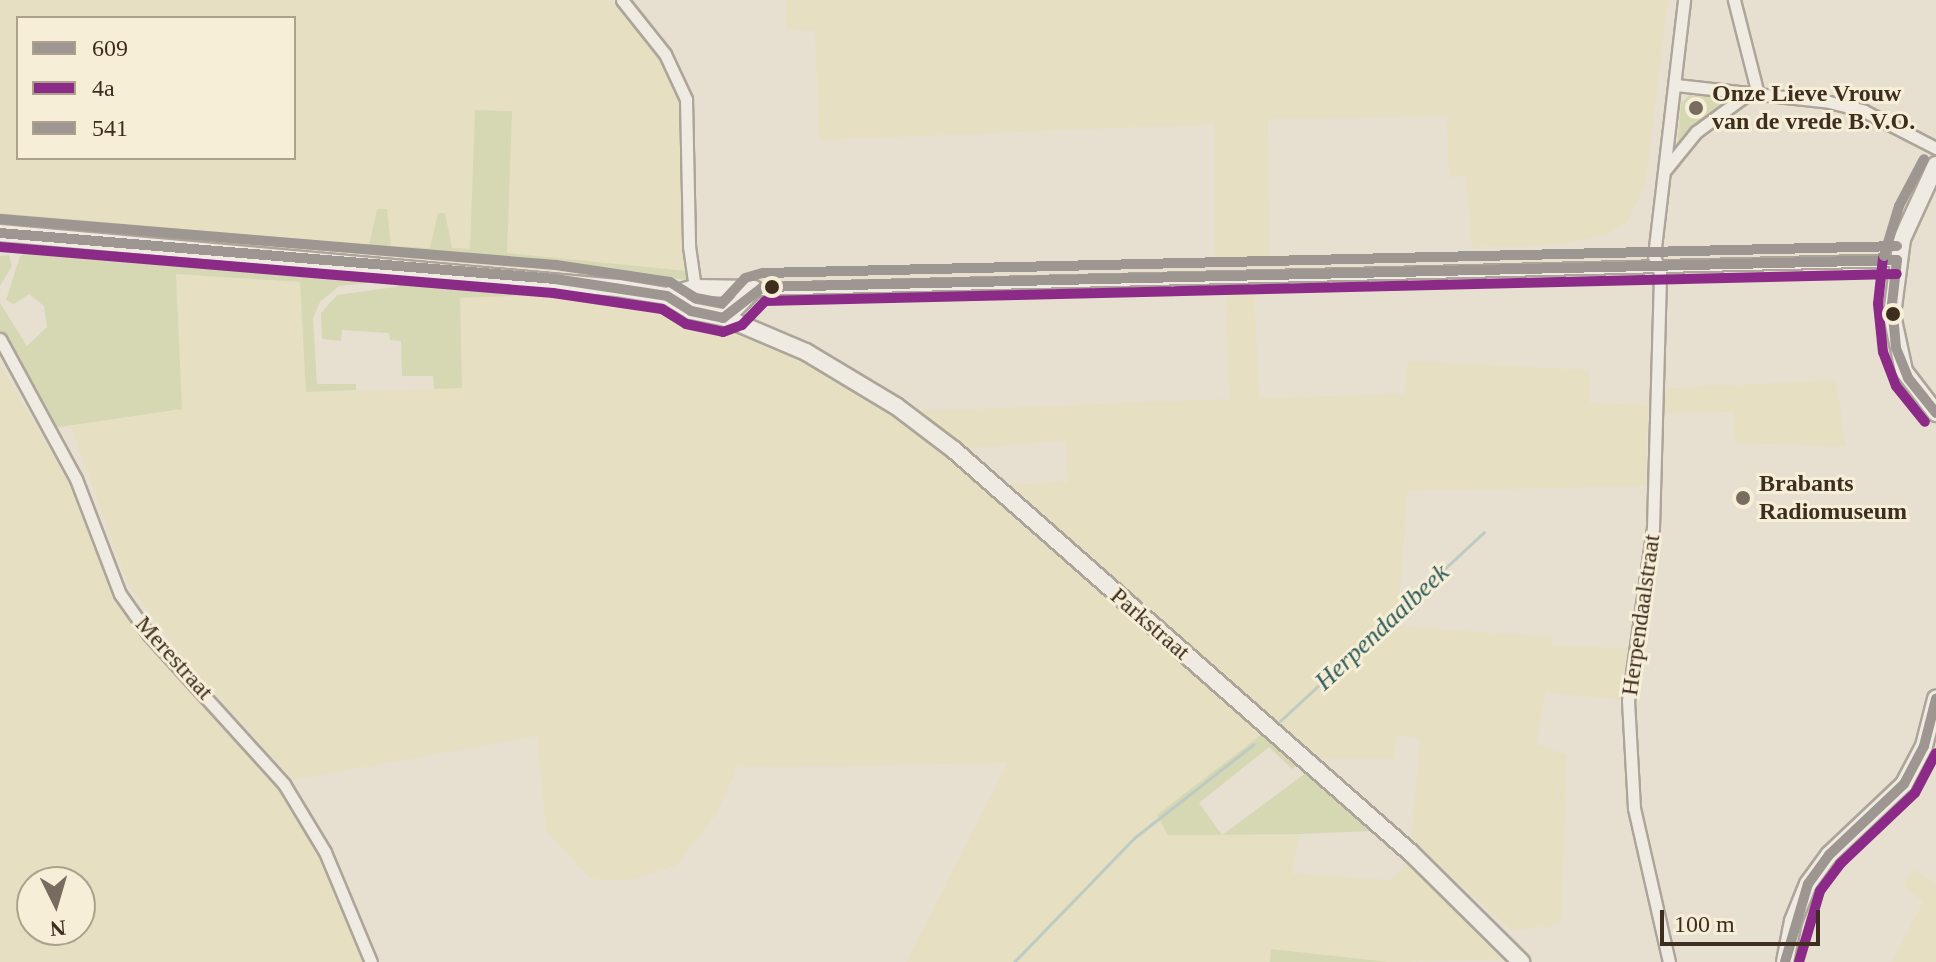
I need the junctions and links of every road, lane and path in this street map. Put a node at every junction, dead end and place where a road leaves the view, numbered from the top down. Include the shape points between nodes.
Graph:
1 (622, 0) edge
2 (1684, 0) edge
3 (1734, 0) edge
4 (1676, 85) junction
5 (1754, 93) junction
6 (1936, 148) edge
7 (1936, 165) edge
8 (1666, 169) junction
9 (0, 233) edge
10 (57, 241) junction
11 (0, 244) edge
12 (1897, 260) junction
13 (1657, 264) junction
14 (692, 289) junction
15 (754, 289) joint
16 (667, 296) junction
17 (732, 306) junction
18 (684, 307) junction
19 (0, 339) edge
20 (1936, 413) edge
21 (1936, 699) edge
22 (371, 962) edge
23 (1521, 962) edge
24 (1669, 962) edge
25 (1785, 962) edge

1 - 14 street via 665,54 686,99
2 - 4 street, Herpendaalstraat
3 - 5 street
4 - 5 street
4 - 8 street, Herpendaalstraat
5 - 6 street via 1864,111
5 - 8 street via 1696,132
7 - 12 street via 1915,204
8 - 13 street, Herpendaalstraat
9 - 10 street
10 - 11 street
10 - 16 street via 530,277
12 - 13 street
12 - 20 street via 1892,304 1896,348 1908,378
13 - 15 street
13 - 24 street, Herpendaalstraat via 1653,527 1633,648 1629,757 1634,808
14 - 16 street
14 - 17 street
14 - 18 street
15 - 17 street
16 - 18 street
17 - 18 street
17 - 23 street, Parkstraat via 748,328 839,371 954,450 1411,853
19 - 22 street, Merestraat via 76,479 120,594 149,635 284,784 325,852
21 - 25 street via 1924,746 1904,784 1829,855 1808,884

